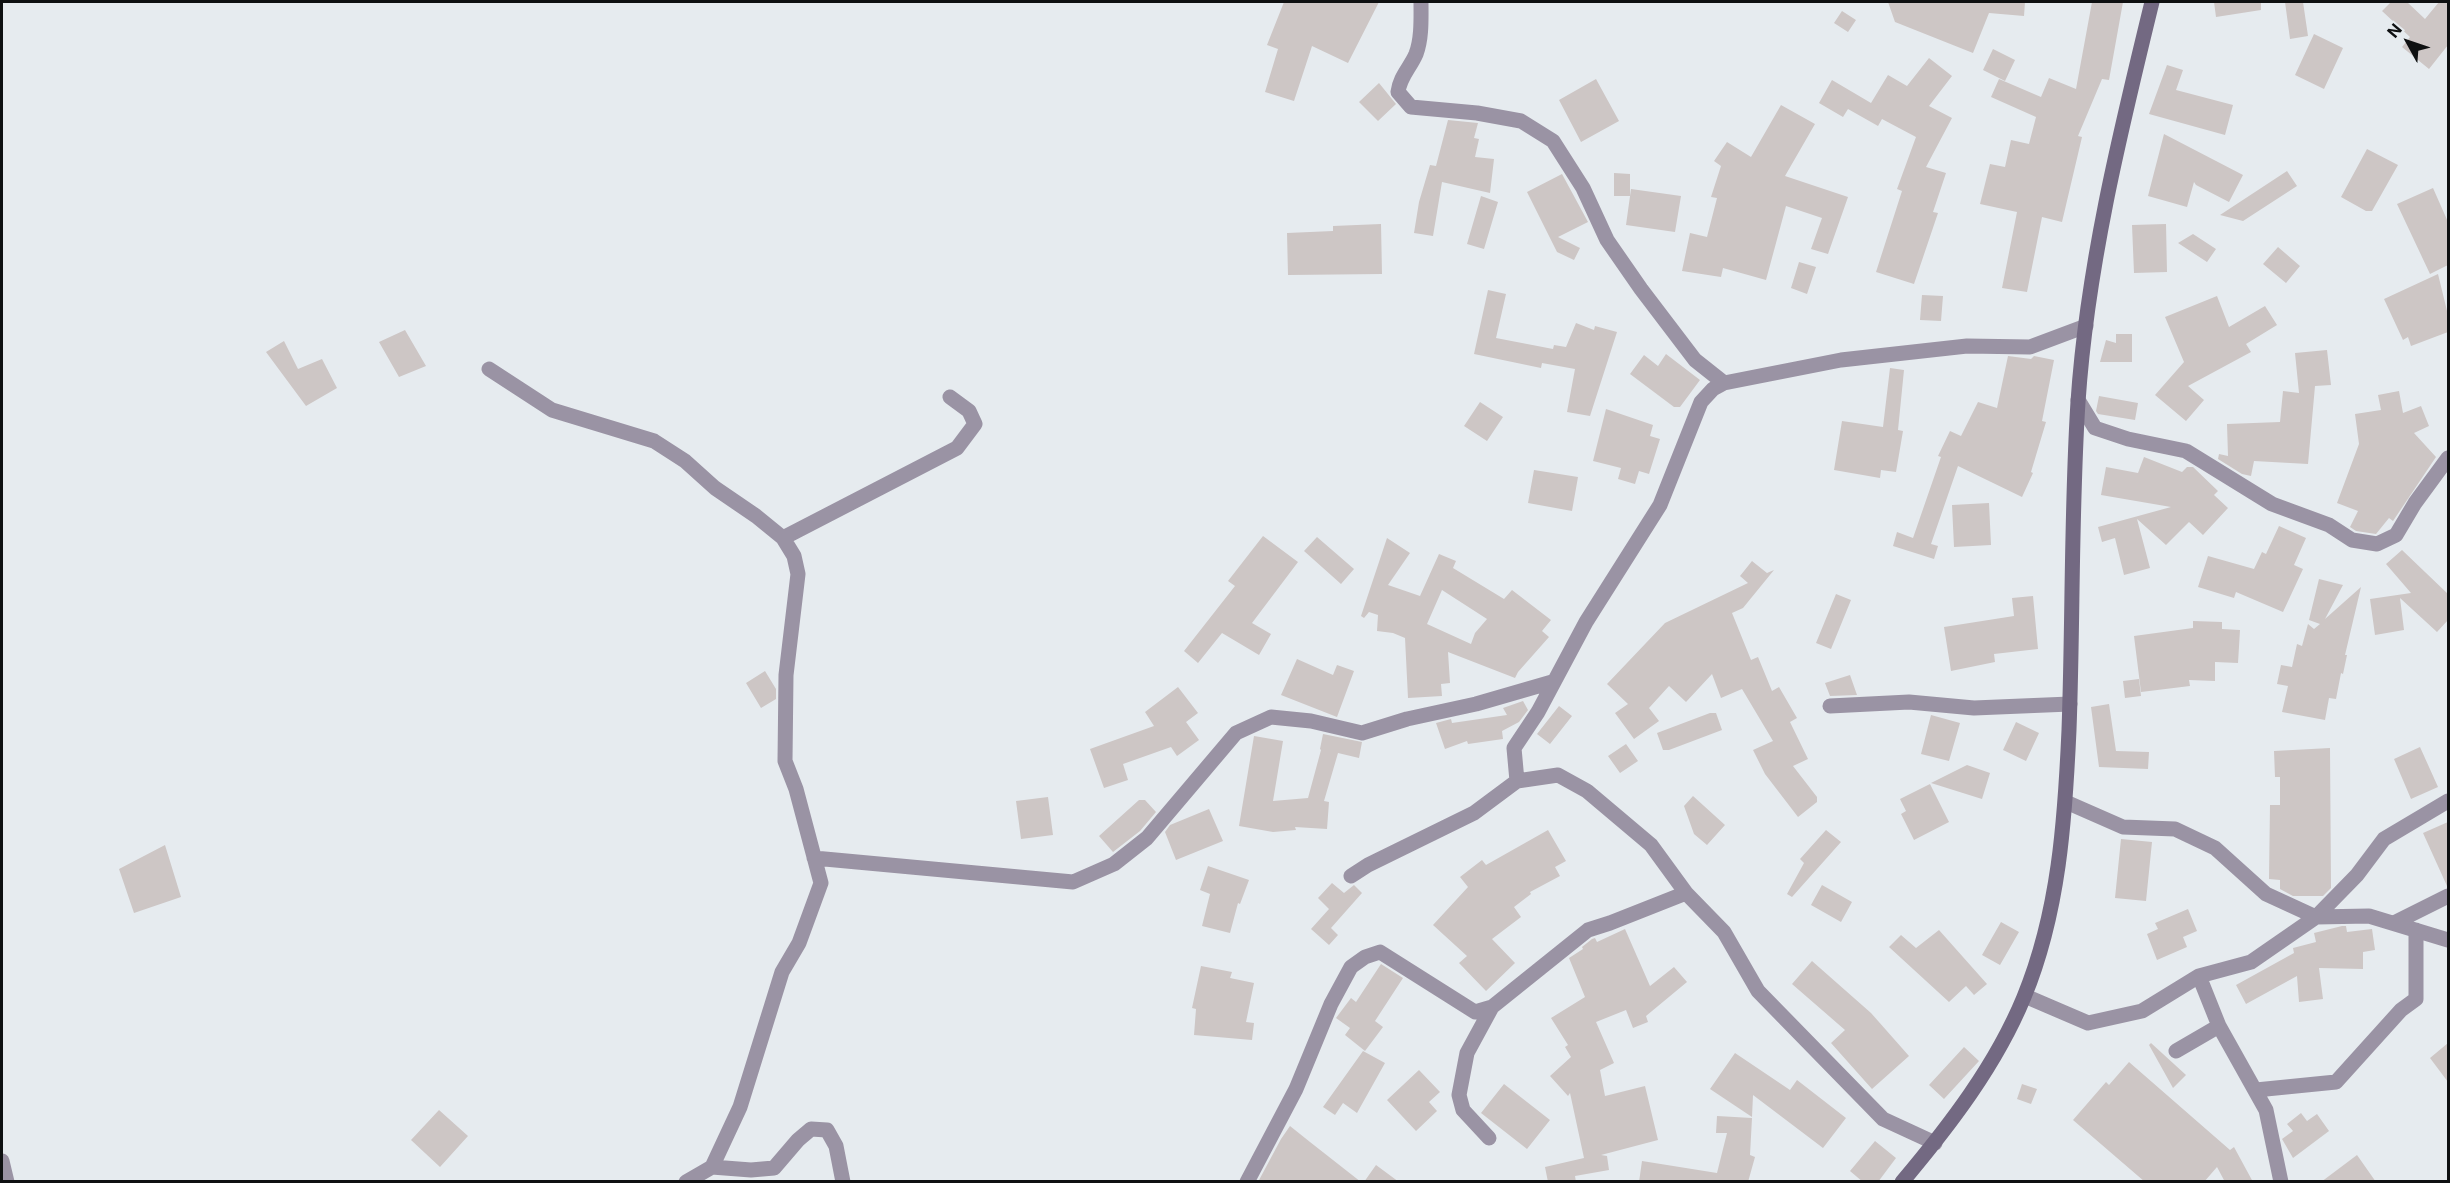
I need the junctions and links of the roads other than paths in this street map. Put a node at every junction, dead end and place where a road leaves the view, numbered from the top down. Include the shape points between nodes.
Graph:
1 (1422, 2) edge
2 (2152, 2) edge
3 (2086, 326) junction
4 (489, 369) dead end
5 (1724, 383) junction
6 (950, 397) dead end
7 (2078, 400) junction
8 (2448, 458) edge
9 (783, 538) junction
10 (1552, 682) junction
11 (2070, 704) junction
12 (1830, 706) dead end
13 (1517, 781) junction
14 (2448, 801) edge
15 (2066, 802) junction
16 (814, 858) junction
17 (1351, 876) dead end
18 (1686, 893) junction
19 (2448, 896) edge
20 (2316, 917) junction
21 (2394, 923) junction
22 (2416, 930) junction
23 (2448, 940) edge
24 (2199, 976) junction
25 (2025, 996) junction
26 (1492, 1007) junction
27 (2219, 1026) junction
28 (2176, 1051) dead end
29 (2256, 1090) junction
30 (1489, 1138) dead end
31 (1935, 1143) junction
32 (2, 1161) edge
33 (712, 1167) junction
34 (7, 1182) edge
35 (686, 1182) edge
36 (843, 1182) edge
37 (1247, 1182) edge
38 (1902, 1182) edge
39 (2281, 1182) edge

1 - 5 street via 1416,54 1398,92 1411,107 1477,112 1521,121 1553,141 1583,188 1607,240 1641,289 1695,360
2 - 3 main road via 2107,194
3 - 5 street via 2030,347 1966,346 1853,358
3 - 7 main road
4 - 9 street via 552,410 654,441
5 - 10 street via 1701,402 1660,505
6 - 9 street via 969,411 975,424 957,448
7 - 8 street via 2095,428 2186,451 2272,504 2329,525 2352,540 2378,544 2396,535
7 - 11 main road
9 - 16 street via 794,556 798,574 786,675 785,761
10 - 13 street via 1514,748
10 - 16 street via 1362,733 1271,717 1236,733 1147,838 1114,864 1073,882
11 - 12 street via 1974,708 1909,702
11 - 15 main road
13 - 17 street via 1474,813
13 - 18 street via 1558,776 1587,791 1651,845
14 - 20 street via 2384,839 2357,875
15 - 20 street via 2124,827 2175,829 2215,848 2266,894
15 - 25 main road via 2043,944
16 - 33 street via 821,883 811,914 782,972 740,1107
18 - 26 street via 1588,930
18 - 31 street via 1724,932 1758,990 1883,1119
19 - 21 street
20 - 21 street via 2369,916
20 - 24 street via 2251,962
21 - 22 street
22 - 23 street
22 - 29 street via 2416,999 2401,1010 2336,1082
24 - 25 street via 2142,1011 2088,1023
24 - 27 street
25 - 31 main road via 2006,1038
26 - 30 street via 1467,1053 1459,1095 1464,1110
26 - 37 street via 1475,1012 1380,952 1365,957 1351,968 1331,1004 1296,1089
27 - 28 street
27 - 29 street
29 - 39 street via 2266,1110
31 - 38 main road
32 - 34 street
33 - 35 street
33 - 36 street via 774,1168 811,1129 827,1130 836,1146

